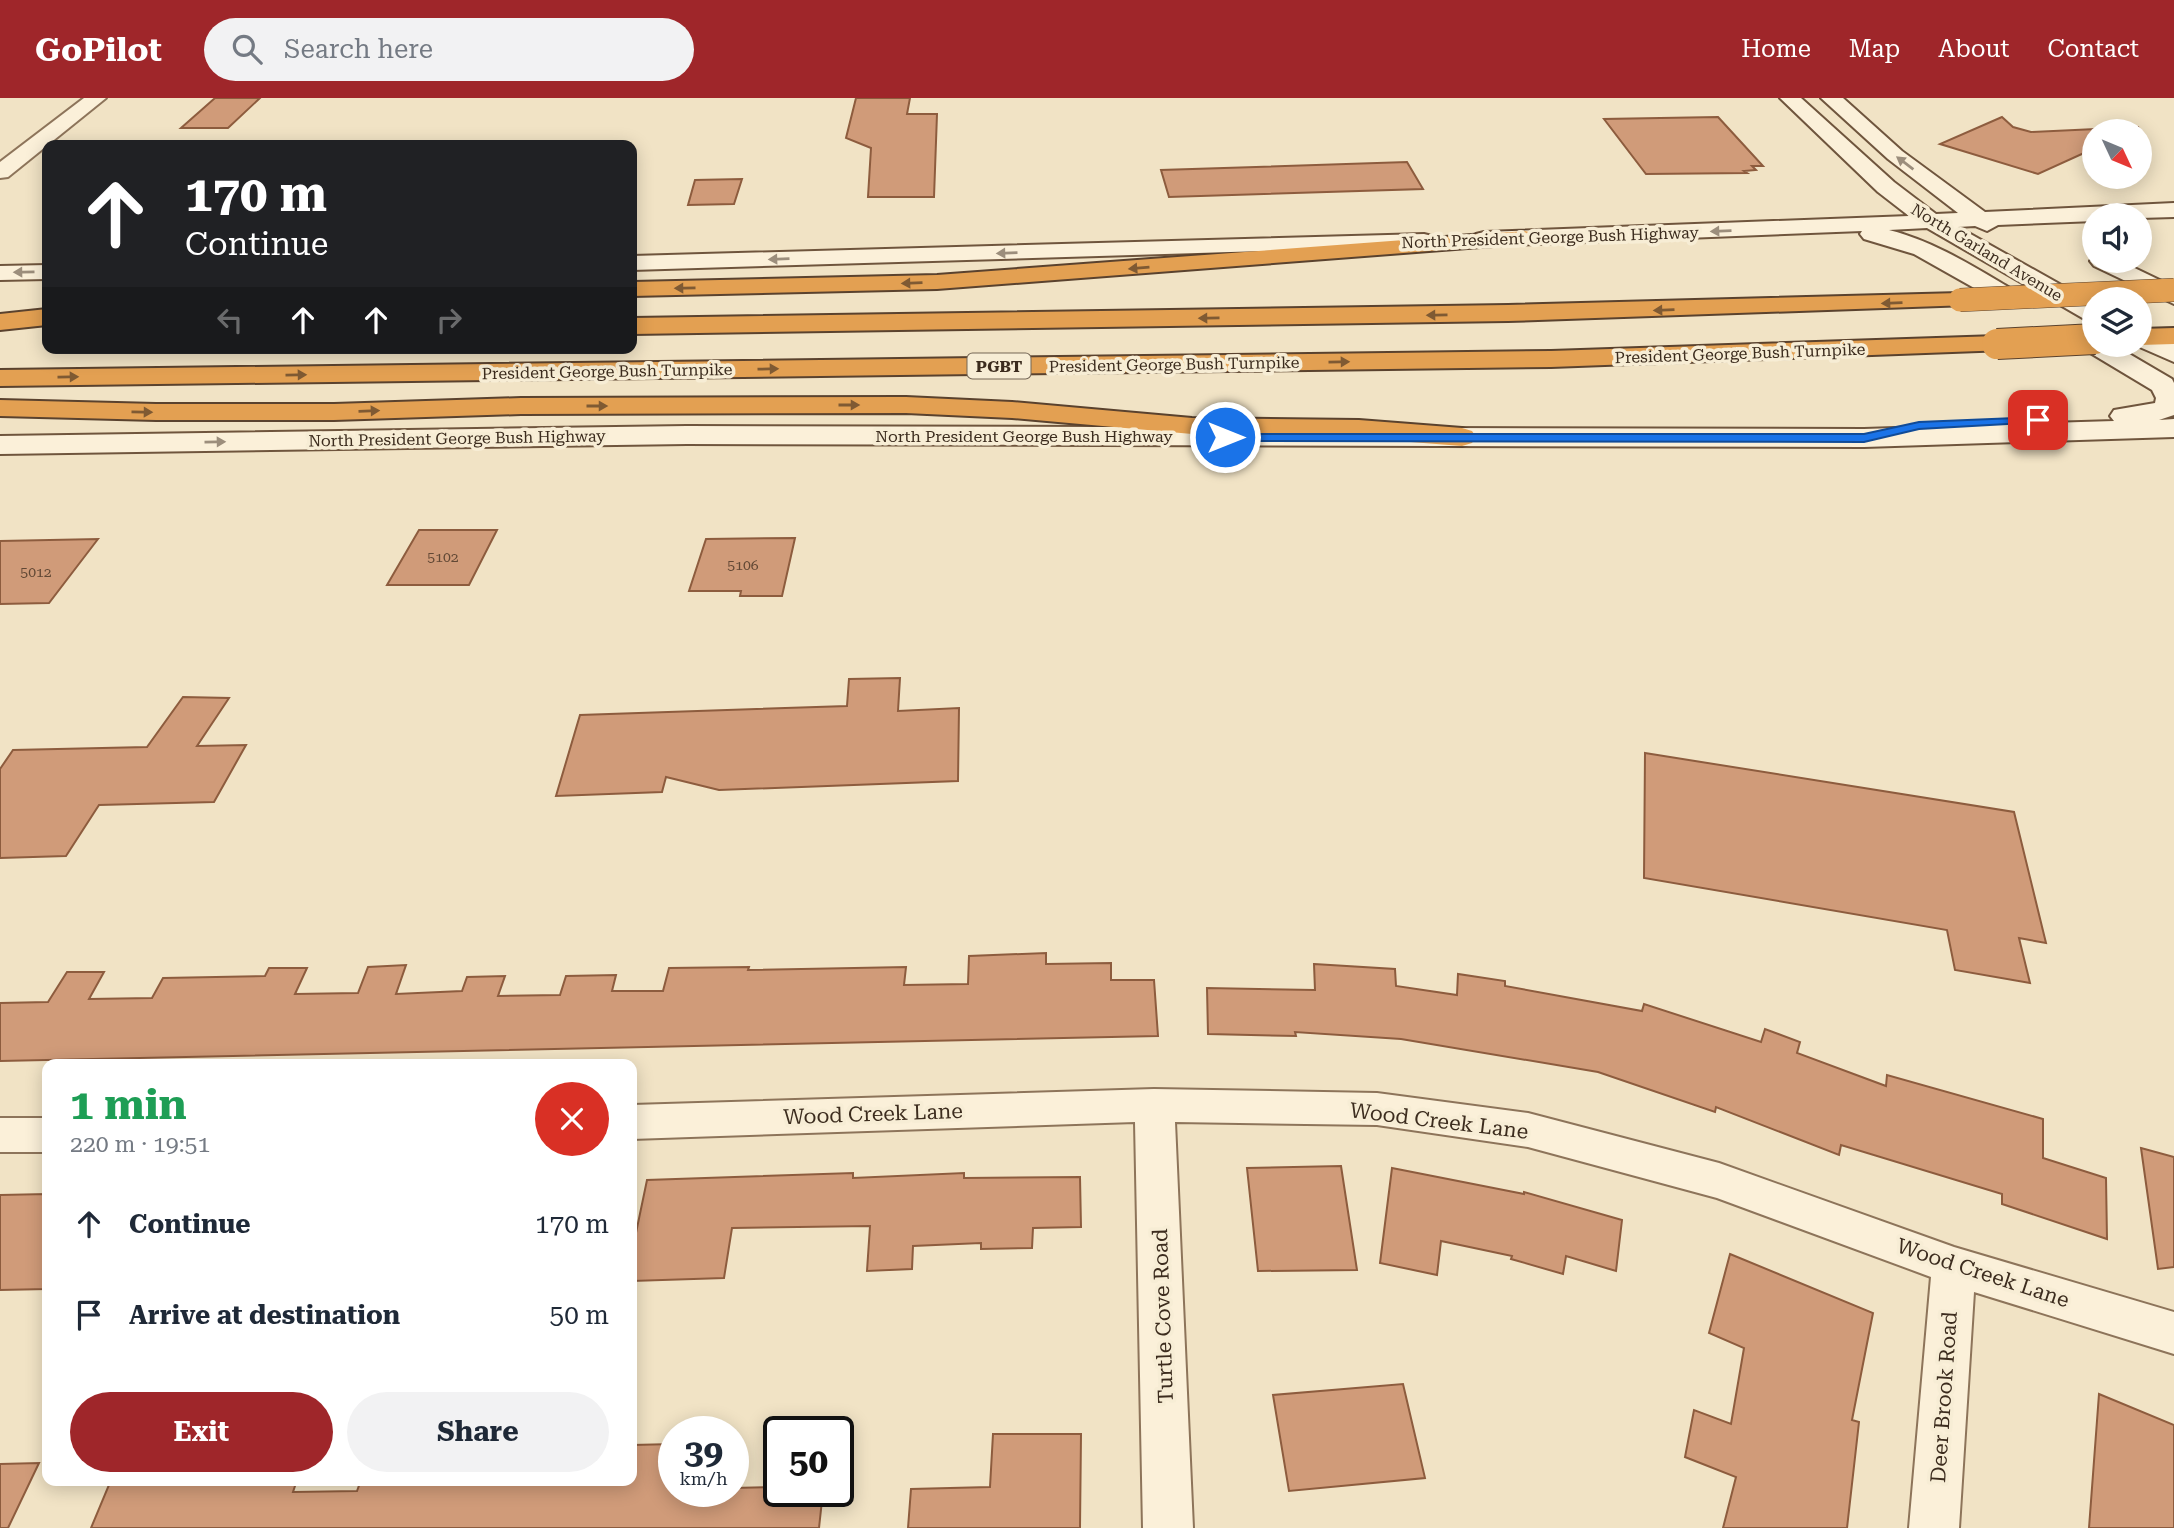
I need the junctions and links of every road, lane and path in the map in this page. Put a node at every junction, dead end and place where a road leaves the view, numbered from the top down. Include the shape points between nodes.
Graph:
1 (96, 98) edge
2 (1790, 98) edge
3 (1831, 98) edge
4 (0, 172) edge
5 (1886, 187) junction
6 (1940, 189) junction
7 (2174, 210) edge
8 (2152, 218) edge
9 (1979, 219) junction
10 (2174, 221) edge
11 (1932, 222) junction
12 (2152, 223) edge
13 (1789, 228) junction
14 (1525, 238) junction
15 (2082, 239) edge
16 (2014, 240) dead end
17 (2082, 240) edge
18 (637, 263) edge
19 (2067, 271) dead end
20 (42, 272) edge
21 (0, 273) edge
22 (2137, 273) edge
23 (2098, 287) edge
24 (637, 289) edge
25 (2174, 290) edge
26 (2174, 297) edge
27 (2082, 308) edge
28 (2152, 315) edge
29 (42, 317) edge
30 (0, 321) edge
31 (637, 326) edge
32 (2174, 326) edge
33 (42, 334) edge
34 (0, 335) edge
35 (2174, 335) edge
36 (2082, 336) edge
37 (2152, 336) edge
38 (2082, 343) edge
39 (2152, 343) edge
40 (2174, 354) edge
41 (2117, 357) edge
42 (0, 378) edge
43 (0, 408) edge
44 (2174, 428) edge
45 (1462, 438) junction
46 (1864, 438) junction
47 (0, 445) edge
48 (1154, 1105) junction
49 (637, 1122) edge
50 (0, 1135) edge
51 (42, 1135) edge
52 (1954, 1266) junction
53 (2174, 1333) edge
54 (1168, 1528) edge
55 (1934, 1528) edge

1 - 4 main road
2 - 5 main road, North Garland Avenue
6 -> 3 main road, North Garland Avenue
5 - 11 main road, North Garland Avenue
5 - 13 main road via 1888,201 1875,214
6 - 9 main road, North Garland Avenue
6 - 15 main road
7 - 8 main road, North President George Bush Highway
9 - 11 main road, North President George Bush Highway
9 - 16 main road, North Garland Avenue
9 - 17 main road, North President George Bush Highway
10 - 12 main road
11 - 13 main road, North President George Bush Highway
11 - 27 main road, North Garland Avenue
13 -> 14 main road, North President George Bush Highway
13 - 36 main road via 1876,234 1902,241
14 -> 18 main road, North President George Bush Highway
14 -> 24 highway via 937,282
19 - 23 main road, North Garland Avenue
20 -> 21 main road
22 - 26 main road
25 -> 31 highway, bridge via 1455,314
28 - 32 main road
29 - 30 highway
33 - 34 highway
35 - 37 highway
42 -> 38 highway, President George Bush Turnpike / PGBT, bridge via 1551,359
39 - 40 main road
41 - 46 main road via 2162,385 2170,398 2167,408 2146,415 1919,425
43 -> 45 highway via 334,412 532,406 906,405 1192,426 1359,429
44 - 46 main road, North President George Bush Highway
45 - 46 main road, North President George Bush Highway
47 -> 45 main road, North President George Bush Highway via 687,435
48 - 49 street, Wood Creek Lane
48 - 52 street, Wood Creek Lane via 1377,1109 1528,1130 1719,1181
48 - 54 street, Turtle Cove Road
50 - 51 street
52 - 53 street, Wood Creek Lane
52 - 55 street, Deer Brook Road

